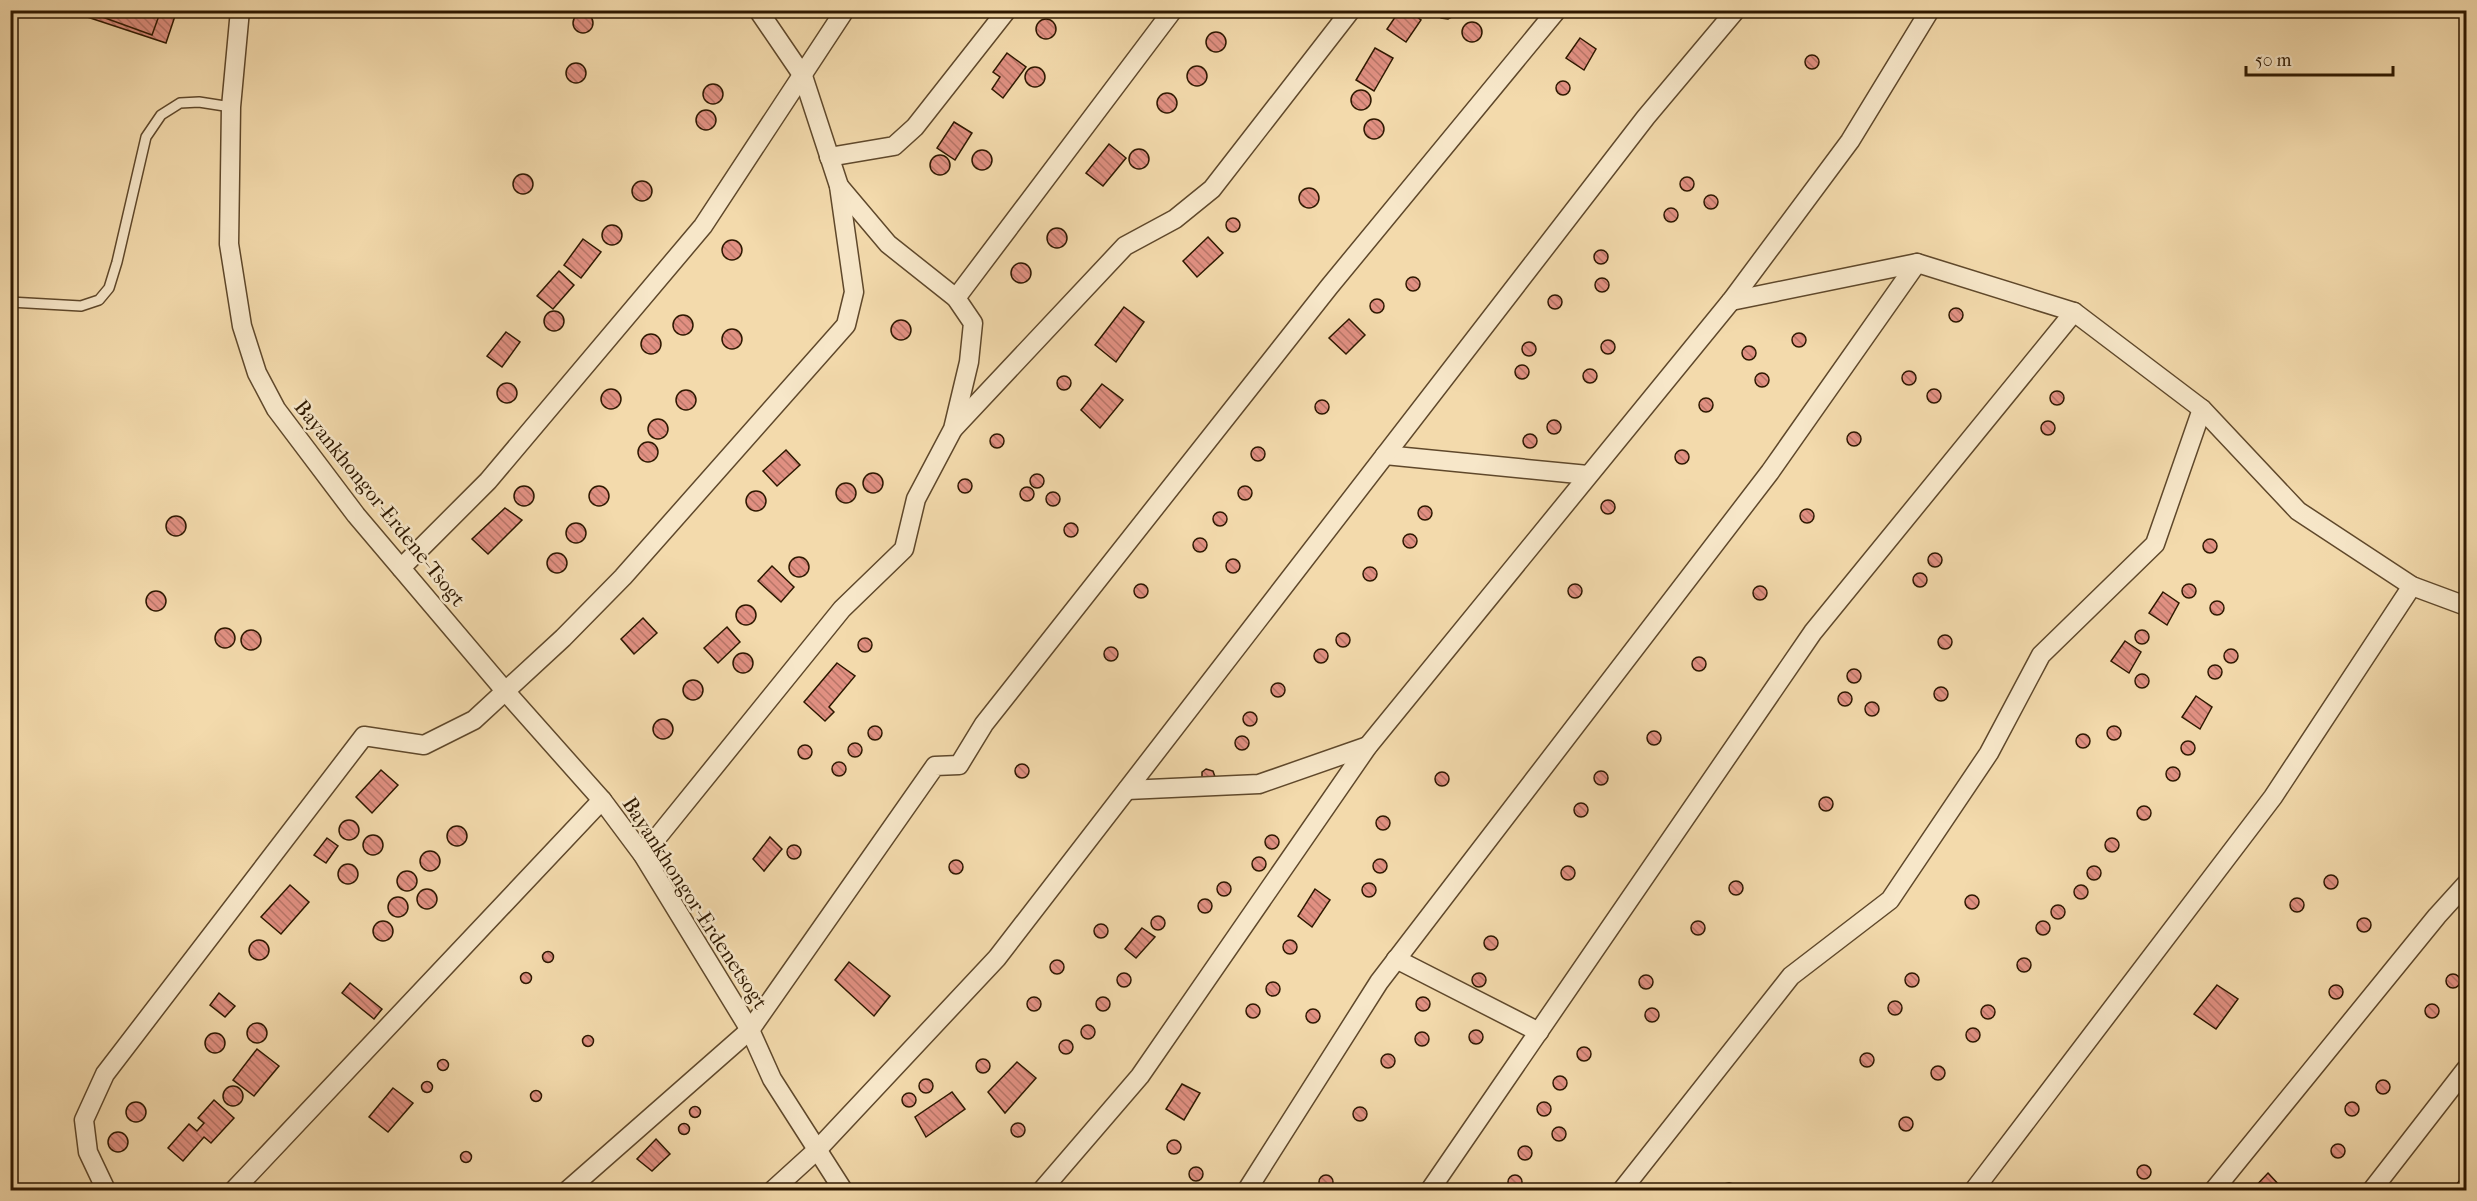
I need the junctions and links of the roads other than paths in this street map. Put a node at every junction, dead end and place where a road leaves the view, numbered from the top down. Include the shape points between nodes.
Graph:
1 (240, 10) edge
2 (758, 10) edge
3 (845, 10) edge
4 (1007, 10) edge
5 (1173, 10) edge
6 (1351, 10) edge
7 (1557, 10) edge
8 (1736, 10) edge
9 (1930, 10) edge
10 (803, 76) junction
11 (231, 107) junction
12 (829, 157) junction
13 (839, 186) junction
14 (1917, 264) junction
15 (956, 298) junction
16 (1731, 301) junction
17 (10, 302) edge
18 (2074, 312) junction
19 (2202, 408) junction
20 (953, 429) junction
21 (1385, 455) junction
22 (1588, 475) junction
23 (401, 568) junction
24 (2412, 586) junction
25 (2466, 606) edge
26 (456, 634) joint
27 (506, 692) junction
28 (1368, 746) junction
29 (1127, 790) junction
30 (602, 800) junction
31 (643, 855) junction
32 (2466, 884) edge
33 (1396, 959) junction
34 (750, 1030) junction
35 (1539, 1032) junction
36 (2466, 1069) edge
37 (817, 1150) junction
38 (106, 1191) edge
39 (234, 1191) edge
40 (568, 1191) edge
41 (773, 1191) edge
42 (843, 1191) edge
43 (1042, 1191) edge
44 (1247, 1191) edge
45 (1430, 1191) edge
46 (1622, 1191) edge
47 (1974, 1191) edge
48 (2214, 1191) edge
49 (2372, 1191) edge

1 - 11 street, Bayankhongor-Erdene-Tsogt
2 - 10 street
3 - 10 street
4 - 12 street via 915,127 894,146
5 - 15 street
6 - 20 street via 1212,189 1175,219 1125,246
7 - 34 street via 1329,287 984,724 958,765 935,766
8 - 21 street via 1646,117
9 - 16 street via 1850,141
10 - 12 street
10 - 23 street via 703,226 488,481
11 - 17 lane via 180,103 161,115 146,137 117,262 99,300 81,306
11 - 23 street, Bayankhongor-Erdene-Tsogt via 229,244 242,326 257,373 301,445
12 - 13 street
13 - 15 street via 888,244
13 - 27 street via 854,292 846,325 623,578
14 - 16 street
14 - 18 street
14 - 33 street via 1770,472
15 - 20 street via 973,323 969,362
16 - 22 street
18 - 19 street
18 - 35 street via 1813,632
19 - 24 street via 2298,511
19 - 46 street via 2155,544 2041,656 1989,753 1890,900 1791,976
20 - 31 street via 916,499 904,549 842,609
21 - 22 street
21 - 29 street
22 - 28 street
23 - 26 street, Bayankhongor-Erdene-Tsogt
24 - 25 street
24 - 47 street via 2273,796
26 - 27 street, Bayankhongor-Erdenetsogt
27 - 30 street, Bayankhongor-Erdenetsogt
27 - 38 street via 474,720 424,745 364,736 105,1074 84,1120 88,1152
28 - 29 street via 1259,784
28 - 43 street via 1140,1076
29 - 37 street via 997,958
30 - 31 street, Bayankhongor-Erdenetsogt
30 - 39 street
31 - 34 street, Bayankhongor-Erdenetsogt
32 - 48 street
33 - 35 street
33 - 44 street
34 - 37 street, Bayankhongor-Erdenetsogt via 772,1079
34 - 40 street
35 - 45 street
36 - 49 street
37 - 41 street
37 - 42 street, Bayankhongor-Erdenetsogt

